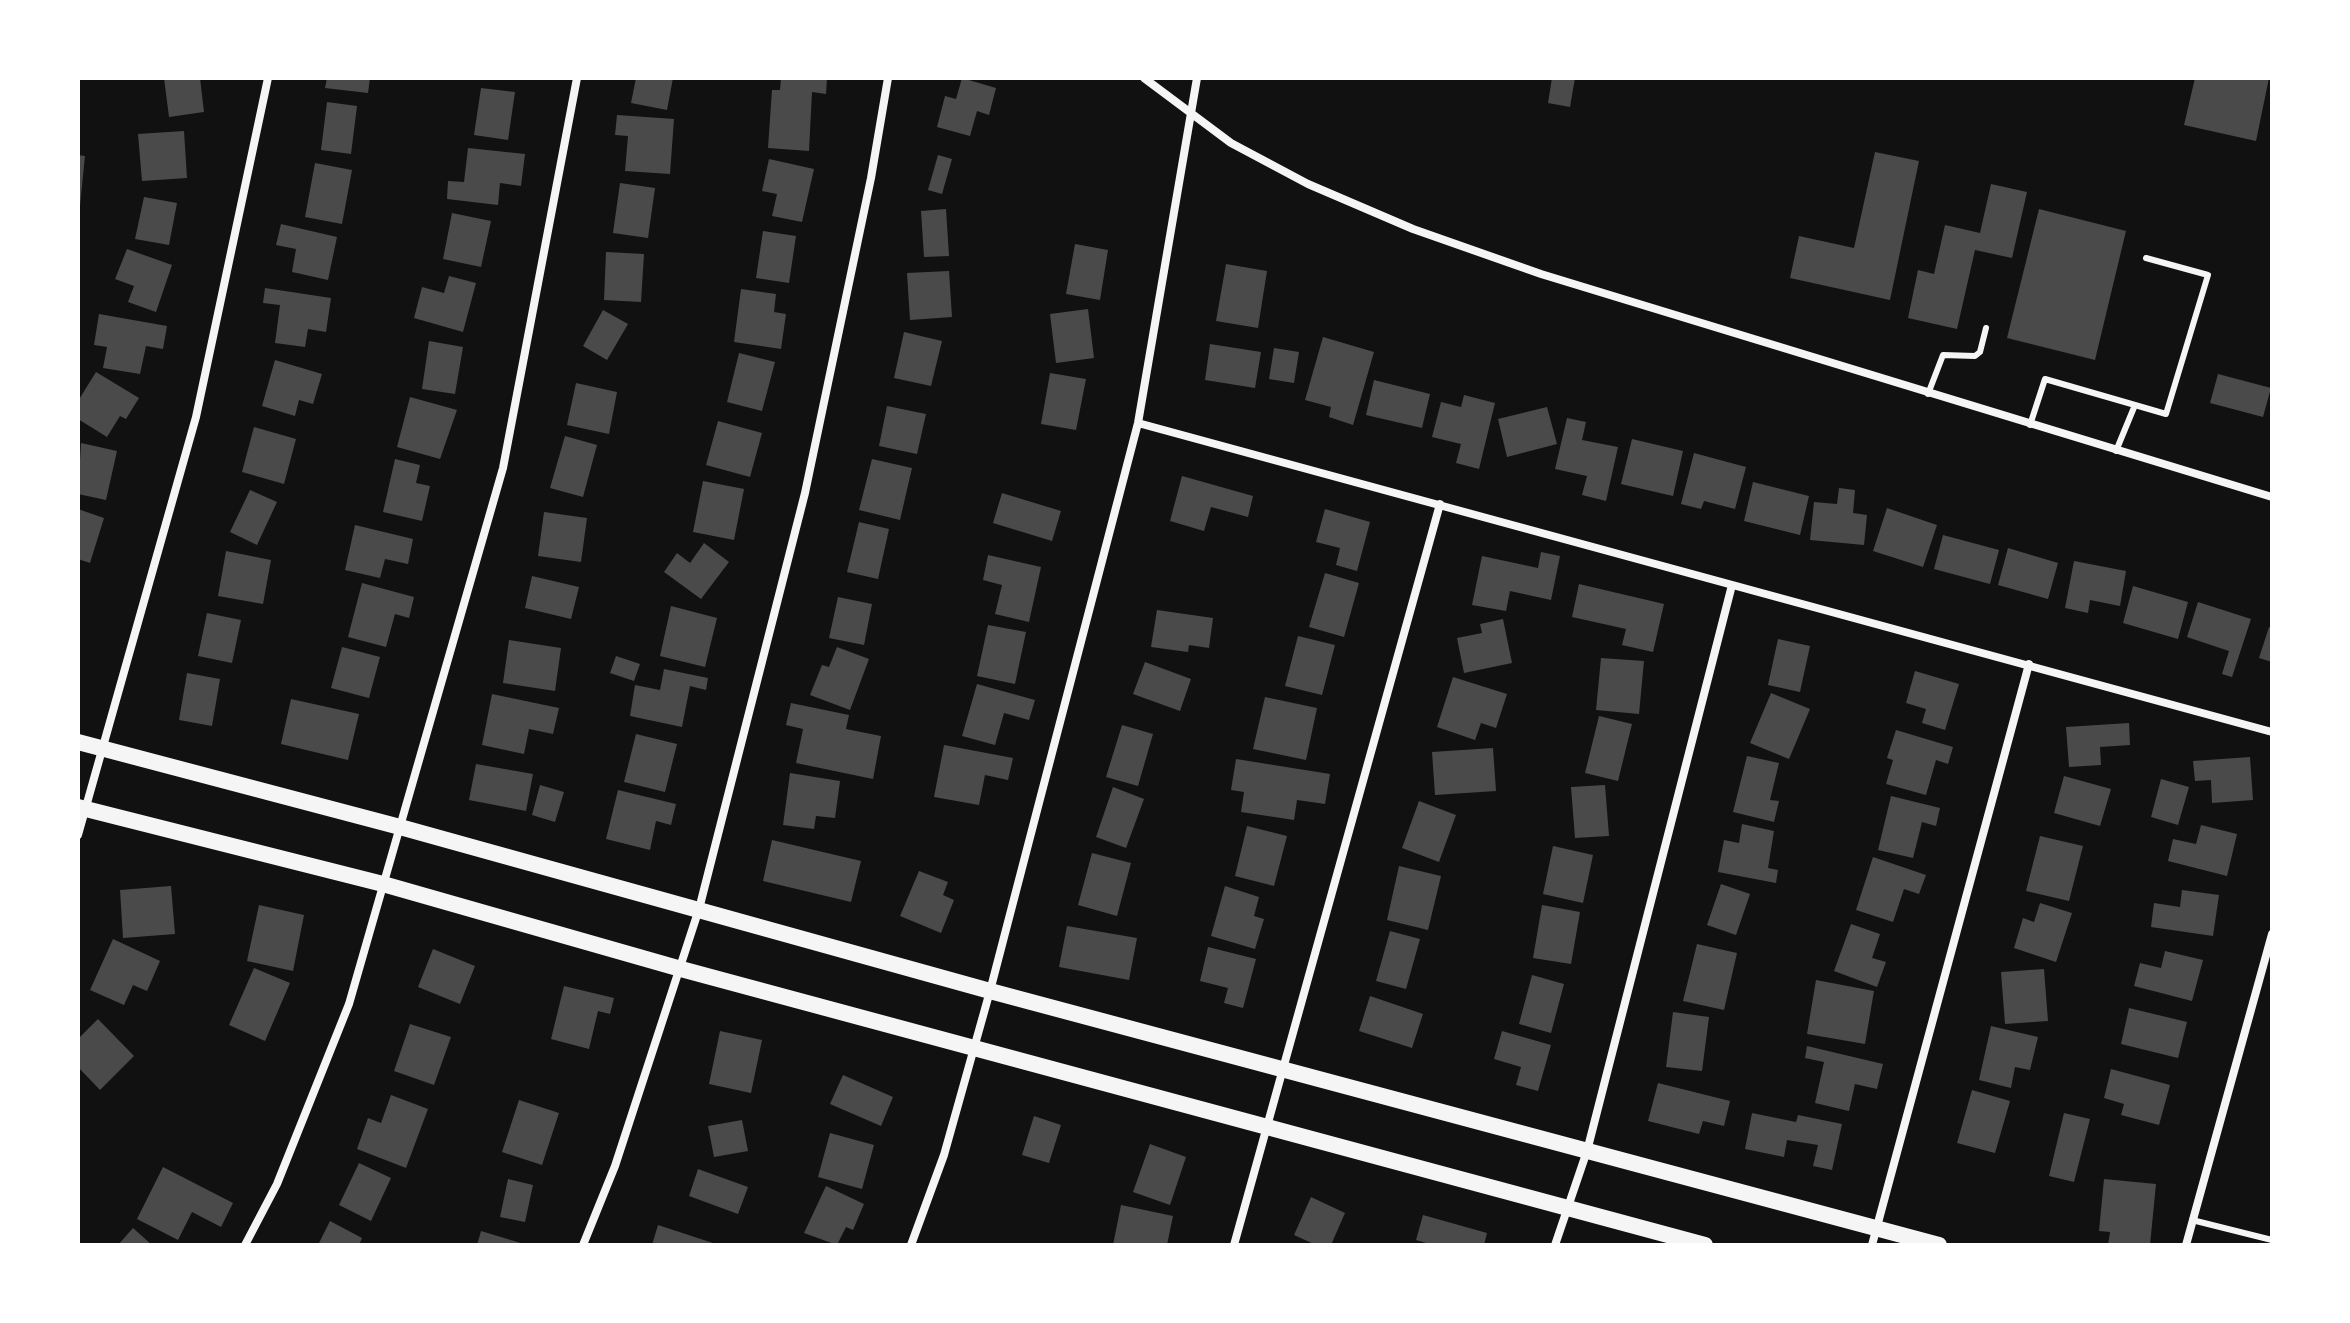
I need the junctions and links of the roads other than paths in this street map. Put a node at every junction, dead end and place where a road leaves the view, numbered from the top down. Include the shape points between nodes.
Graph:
1 (268, 78) edge
2 (577, 78) edge
3 (888, 78) edge
4 (1144, 78) edge
5 (1197, 78) edge
6 (1191, 112) junction
7 (2146, 258) dead end
8 (1986, 328) dead end
9 (1928, 394) junction
10 (2135, 405) junction
11 (1138, 423) junction
12 (2030, 425) junction
13 (2116, 451) junction
14 (2272, 497) edge
15 (1440, 504) junction
16 (1732, 585) junction
17 (2029, 664) junction
18 (2272, 732) edge
19 (78, 742) edge
20 (103, 749) junction
21 (81, 808) edge
22 (400, 827) junction
23 (78, 835) edge
24 (383, 884) junction
25 (699, 909) junction
26 (2272, 934) edge
27 (681, 969) junction
28 (990, 991) junction
29 (974, 1047) junction
30 (1285, 1068) junction
31 (1267, 1125) junction
32 (1587, 1151) junction
33 (1567, 1207) junction
34 (2192, 1220) junction
35 (1877, 1228) junction
36 (2272, 1240) edge
37 (245, 1245) edge
38 (583, 1245) edge
39 (911, 1245) edge
40 (1234, 1245) edge
41 (1555, 1245) edge
42 (1705, 1245) edge
43 (1872, 1245) edge
44 (1939, 1245) edge
45 (2186, 1245) edge

1 - 20 street via 196,417
2 - 22 street via 503,468
3 - 25 street via 805,493
4 - 6 street
5 - 6 street
6 - 9 street via 1244,150 1308,184 1413,229
6 - 11 street
7 - 10 lane via 2208,275 2166,414
8 - 9 lane via 1975,356 1943,355
9 - 12 street
10 - 12 lane via 2045,379
10 - 13 lane
11 - 15 street
11 - 28 street
12 - 13 street
13 - 14 street
15 - 16 street
15 - 30 street
16 - 17 street
16 - 32 street
17 - 18 street
17 - 35 street
19 - 20 main road
20 - 21 street
20 - 22 main road
21 - 23 street
21 - 24 main road
22 - 24 street
22 - 25 main road
24 - 27 main road
24 - 37 street via 349,1004 277,1184
25 - 27 street
25 - 28 main road
26 - 34 street
27 - 29 main road
27 - 38 street
28 - 29 street
28 - 30 main road
29 - 31 main road
29 - 39 street via 944,1155
30 - 31 street
30 - 32 main road
31 - 33 main road
31 - 40 street
32 - 33 street
32 - 35 main road
33 - 41 street
33 - 42 main road
34 - 36 lane
34 - 45 street
35 - 43 street
35 - 44 main road

